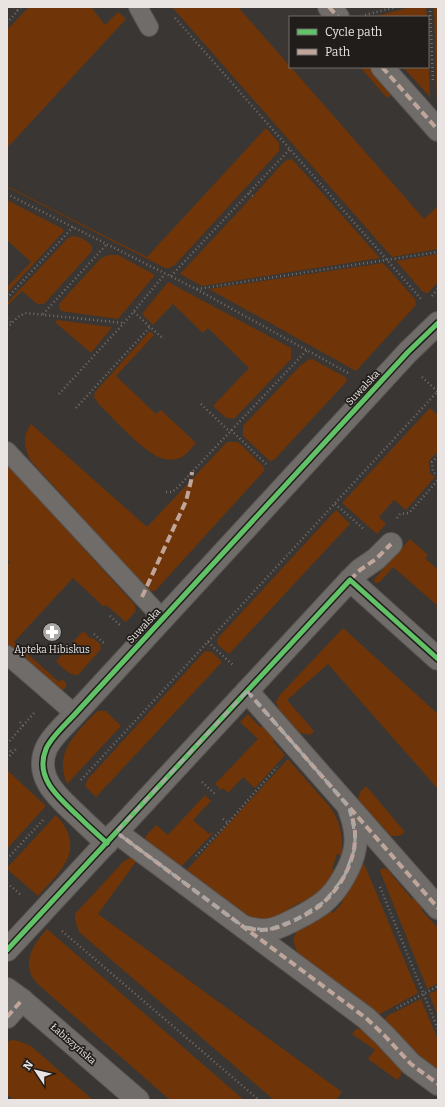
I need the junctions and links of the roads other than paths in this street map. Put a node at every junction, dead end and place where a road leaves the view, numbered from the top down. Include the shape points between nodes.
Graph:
1 (138, 7) edge
2 (329, 7) edge
3 (337, 16) edge
4 (149, 27) dead end
5 (383, 68) edge
6 (436, 128) edge
7 (438, 323) edge
8 (7, 451) edge
9 (389, 547) road end
10 (350, 580) junction
11 (163, 619) junction
12 (7, 655) edge
13 (438, 659) edge
14 (247, 691) junction
15 (75, 714) junction
16 (349, 807) junction
17 (112, 837) junction
18 (438, 908) edge
19 (244, 927) junction
20 (7, 950) edge
21 (14, 994) edge
22 (7, 1017) edge
23 (438, 1084) edge
24 (138, 1100) edge

1 - 4 lane
2 - 3 street
5 - 6 street
7 - 11 street, Suwalska via 402,358
8 - 11 lane
9 - 10 street
10 - 13 street
10 - 14 street
11 - 15 street, Suwalska
12 - 15 lane
14 - 16 street
14 - 17 street
15 - 17 street, Suwalska via 46,748 43,760 44,773 58,797
16 - 18 street
16 - 19 street via 354,822 354,848 344,877 330,896 312,910 282,926 256,931
17 - 19 street, Suwalska via 144,853
17 - 20 street
19 - 23 street, Suwalska via 370,1022 411,1064
21 - 22 street
21 - 24 street, Łabiszyńska

